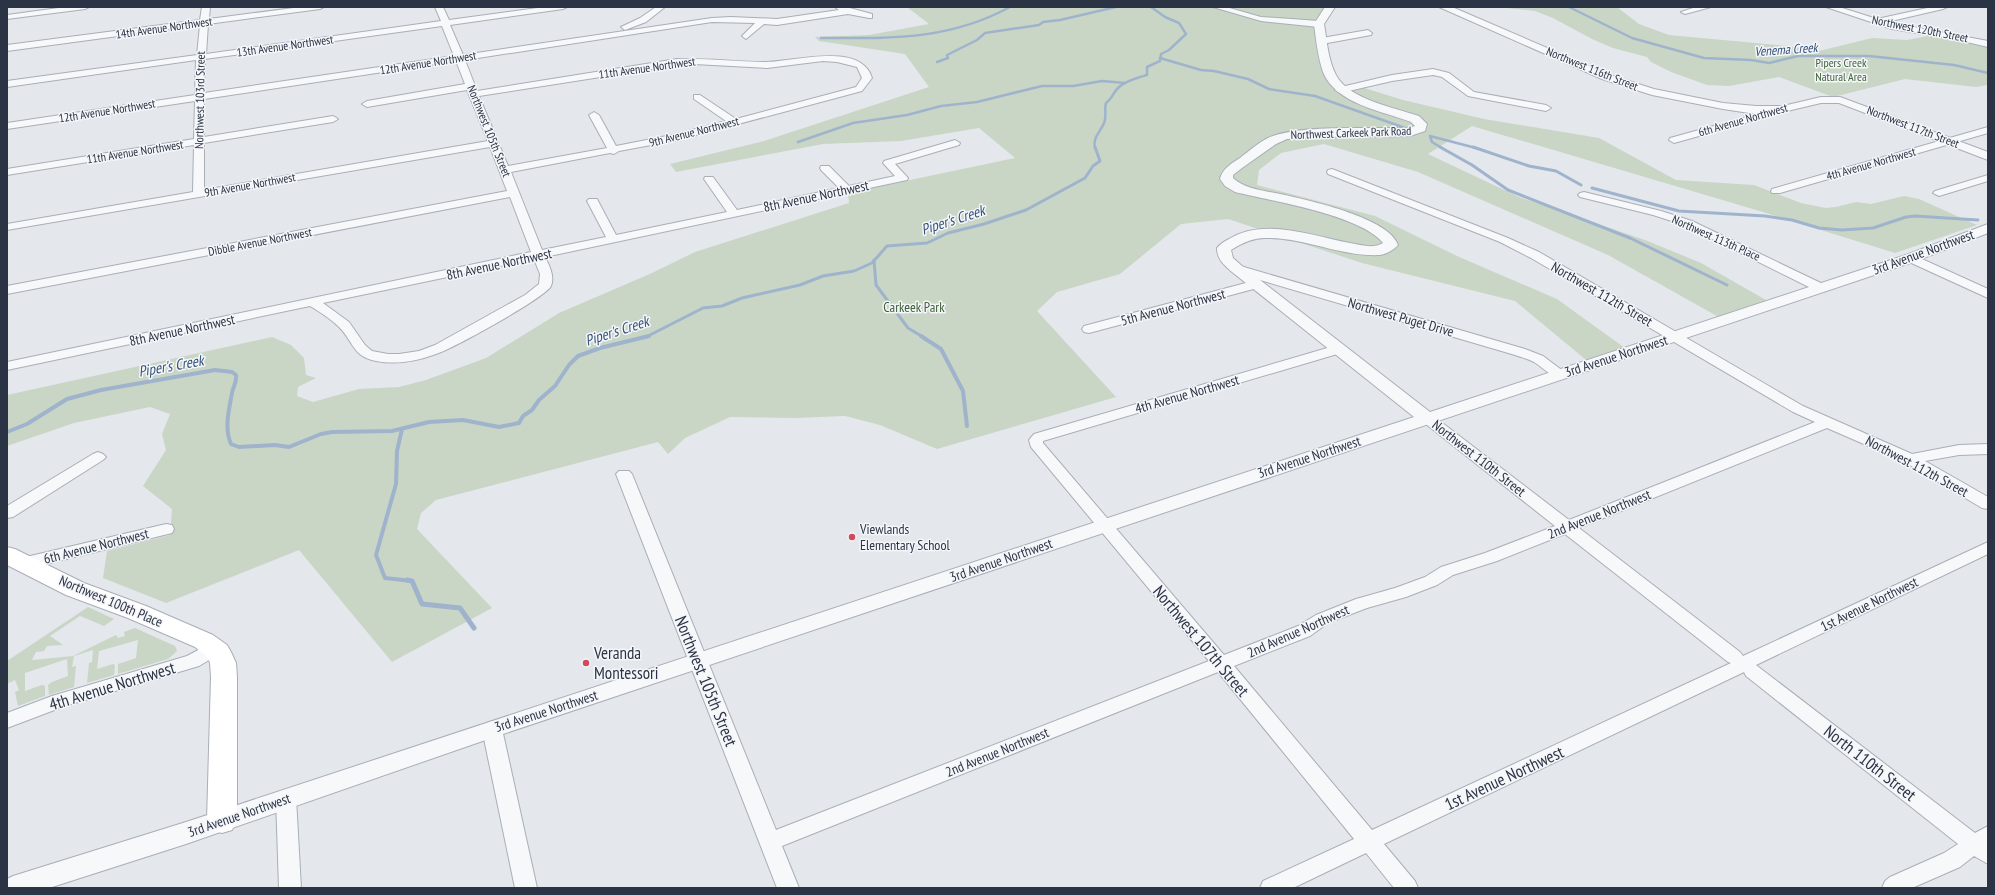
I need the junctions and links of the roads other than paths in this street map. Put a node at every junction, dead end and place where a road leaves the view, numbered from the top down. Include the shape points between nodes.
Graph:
1 (85, 7) edge
2 (206, 7) edge
3 (320, 7) edge
4 (439, 7) edge
5 (563, 7) edge
6 (662, 7) edge
7 (838, 7) edge
8 (1217, 7) edge
9 (1330, 7) edge
10 (1444, 7) edge
11 (1707, 7) edge
12 (1830, 7) edge
13 (1943, 7) edge
14 (849, 11) junction
15 (1683, 13) dead end
16 (869, 16) dead end
17 (7, 17) edge
18 (203, 22) junction
19 (761, 22) junction
20 (1876, 22) junction
21 (446, 24) junction
22 (1319, 24) junction
23 (1368, 33) dead end
24 (602, 36) junction
25 (746, 36) dead end
26 (1322, 41) junction
27 (1988, 44) edge
28 (7, 48) edge
29 (200, 57) junction
30 (460, 58) junction
31 (865, 71) joint
32 (7, 84) edge
33 (473, 90) junction
34 (1340, 90) junction
35 (201, 97) junction
36 (697, 97) dead end
37 (1837, 100) joint
38 (367, 104) dead end
39 (1546, 108) dead end
40 (1771, 110) junction
41 (594, 115) dead end
42 (333, 119) dead end
43 (734, 122) junction
44 (7, 126) edge
45 (1988, 130) edge
46 (1674, 140) dead end
47 (200, 141) junction
48 (1950, 141) junction
49 (493, 143) junction
50 (955, 143) dead end
51 (614, 150) junction
52 (1988, 156) edge
53 (826, 168) dead end
54 (506, 170) junction
55 (7, 172) edge
56 (1332, 172) dead end
57 (1988, 178) edge
58 (709, 179) dead end
59 (847, 190) junction
60 (1776, 191) dead end
61 (514, 193) junction
62 (1939, 193) dead end
63 (198, 194) junction
64 (1584, 195) dead end
65 (593, 200) dead end
66 (734, 214) junction
67 (7, 227) edge
68 (1988, 228) edge
69 (613, 240) junction
70 (537, 256) junction
71 (1225, 258) joint
72 (1911, 258) junction
73 (1237, 269) junction
74 (1257, 284) junction
75 (1821, 288) junction
76 (7, 290) edge
77 (1988, 294) edge
78 (313, 303) junction
79 (1089, 329) dead end
80 (1675, 336) junction
81 (1339, 349) junction
82 (7, 366) edge
83 (1560, 374) junction
84 (1427, 418) junction
85 (1826, 423) junction
86 (1036, 440) joint
87 (1988, 449) edge
88 (98, 457) dead end
89 (1909, 459) junction
90 (624, 474) dead end
91 (1988, 504) edge
92 (7, 513) edge
93 (1104, 525) junction
94 (1566, 527) junction
95 (166, 529) dead end
96 (1988, 547) edge
97 (16, 559) edge
98 (215, 648) junction
99 (698, 661) junction
100 (1220, 664) junction
101 (1743, 664) junction
102 (7, 721) edge
103 (492, 729) junction
104 (286, 798) junction
105 (222, 820) junction
106 (770, 842) junction
107 (1368, 842) junction
108 (1983, 844) edge
109 (13, 888) edge
110 (290, 888) edge
111 (526, 888) edge
112 (788, 888) edge
113 (1271, 888) edge
114 (1407, 888) edge
115 (1893, 888) edge

1 - 17 street
2 - 18 street, Northwest 103rd Street
3 - 18 street, 14th Avenue Northwest
4 - 21 street, Northwest 105th Street
5 - 21 street, 13th Avenue Northwest
6 - 24 street via 643,20
7 - 14 street
8 - 22 street via 1261,18
9 - 22 street
10 - 40 street, Northwest 116th Street via 1627,85 1723,106
11 - 15 street
12 - 20 street, Northwest 120th Street
13 - 20 street
14 - 16 street
14 - 19 street, 12th Avenue Northwest via 783,22
18 - 28 street, 14th Avenue Northwest
18 - 29 street, Northwest 103rd Street
19 - 24 street, 12th Avenue Northwest via 719,19
19 - 25 street
20 - 27 street, Northwest 120th Street
21 - 29 street, 13th Avenue Northwest
21 - 30 street, Northwest 105th Street
22 - 26 street, Northwest Carkeek Park Road
23 - 26 street
24 - 30 street, 12th Avenue Northwest
26 - 34 street, Northwest Carkeek Park Road via 1326,69
29 - 32 street, 13th Avenue Northwest
29 - 35 street, Northwest 103rd Street
30 - 33 street, Northwest 105th Street
30 - 35 street, 12th Avenue Northwest
31 - 33 street, 11th Avenue Northwest via 860,65 837,58 767,65 694,61
31 - 43 street, 9th Avenue Northwest via 867,78 859,89
33 - 38 street, 11th Avenue Northwest
33 - 49 street, Northwest 105th Street
34 - 39 street via 1436,72 1451,78 1461,89 1471,94
34 - 71 street, Northwest Carkeek Park Road via 1359,100 1411,116 1420,122 1422,128 1405,132 1285,136 1272,141 1238,165 1226,179 1240,189 1342,213 1383,235 1390,242 1389,247 1381,251 1359,250 1292,235 1263,234 1229,242 1224,248
35 - 44 street, 12th Avenue Northwest
35 - 47 street, Northwest 103rd Street
36 - 43 street
37 - 40 street, 6th Avenue Northwest via 1819,100
37 - 48 street, Northwest 117th Street
40 - 46 street, 6th Avenue Northwest via 1764,115
41 - 51 street
42 - 47 street, 11th Avenue Northwest
43 - 51 street, 9th Avenue Northwest
45 - 48 street, 4th Avenue Northwest
47 - 55 street, 11th Avenue Northwest
47 - 63 street, Northwest 103rd Street
48 - 52 street, Northwest 117th Street
48 - 60 street, 4th Avenue Northwest
49 - 54 street, Northwest 105th Street
49 - 63 street, 9th Avenue Northwest
50 - 59 street, 8th Avenue Northwest via 888,163 903,178
51 - 54 street, 9th Avenue Northwest
53 - 59 street
54 - 61 street, Northwest 105th Street
56 - 80 street, Northwest 112th Street via 1536,255
57 - 62 street
58 - 66 street
59 - 66 street, 8th Avenue Northwest
61 - 70 street, Northwest 105th Street
61 - 76 street, Dibble Avenue Northwest
63 - 67 street, 9th Avenue Northwest
64 - 75 street, Northwest 113th Place via 1688,223
65 - 69 street
66 - 69 street, 8th Avenue Northwest
68 - 72 street, 3rd Avenue Northwest
69 - 70 street, 8th Avenue Northwest
70 - 78 street, 8th Avenue Northwest
70 - 78 street, Northwest 105th Street via 547,278 539,291 440,348 418,355 390,358 369,354 360,348 348,328
71 - 73 street, Northwest 110th Street
72 - 75 street, 3rd Avenue Northwest
72 - 77 street
73 - 74 street, Northwest 110th Street
73 - 83 street, Northwest Puget Drive via 1520,352 1538,359
74 - 79 street, 5th Avenue Northwest
74 - 81 street, Northwest 110th Street
75 - 80 street, 3rd Avenue Northwest
78 - 82 street, 8th Avenue Northwest
80 - 83 street, 3rd Avenue Northwest
80 - 85 street, Northwest 112th Street
81 - 84 street, Northwest 110th Street
81 - 86 street, 4th Avenue Northwest via 1039,437
83 - 84 street, 3rd Avenue Northwest
84 - 93 street, 3rd Avenue Northwest
84 - 94 street, Northwest 110th Street
85 - 89 street, Northwest 112th Street
85 - 94 street, 2nd Avenue Northwest
86 - 93 street, Northwest 107th Street via 1036,444
87 - 89 street via 1959,450
88 - 92 street
89 - 91 street, Northwest 112th Street
90 - 99 street, Northwest 105th Street
93 - 99 street, 3rd Avenue Northwest
93 - 100 street, Northwest 107th Street
94 - 100 street, 2nd Avenue Northwest via 1491,557 1447,571 1431,581 1400,593 1322,619 1304,631
94 - 101 street, Northwest 110th Street
95 - 97 street, 6th Avenue Northwest
96 - 101 street, 1st Avenue Northwest
97 - 98 main road, Northwest 100th Place via 75,589 193,636
98 - 102 street, 4th Avenue Northwest via 193,661 59,701
98 - 105 main road via 224,668
99 - 103 street, 3rd Avenue Northwest
99 - 106 street, Northwest 105th Street
100 - 106 street, 2nd Avenue Northwest
100 - 107 street, Northwest 107th Street
101 - 107 street, 1st Avenue Northwest
101 - 108 street, North 110th Street
103 - 104 street, 3rd Avenue Northwest
103 - 111 street
104 - 105 street, 3rd Avenue Northwest
104 - 110 street
105 - 109 street, 3rd Avenue Northwest
106 - 112 street, Northwest 105th Street
107 - 113 street, 1st Avenue Northwest
107 - 114 street, Northwest 107th Street
108 - 115 street

